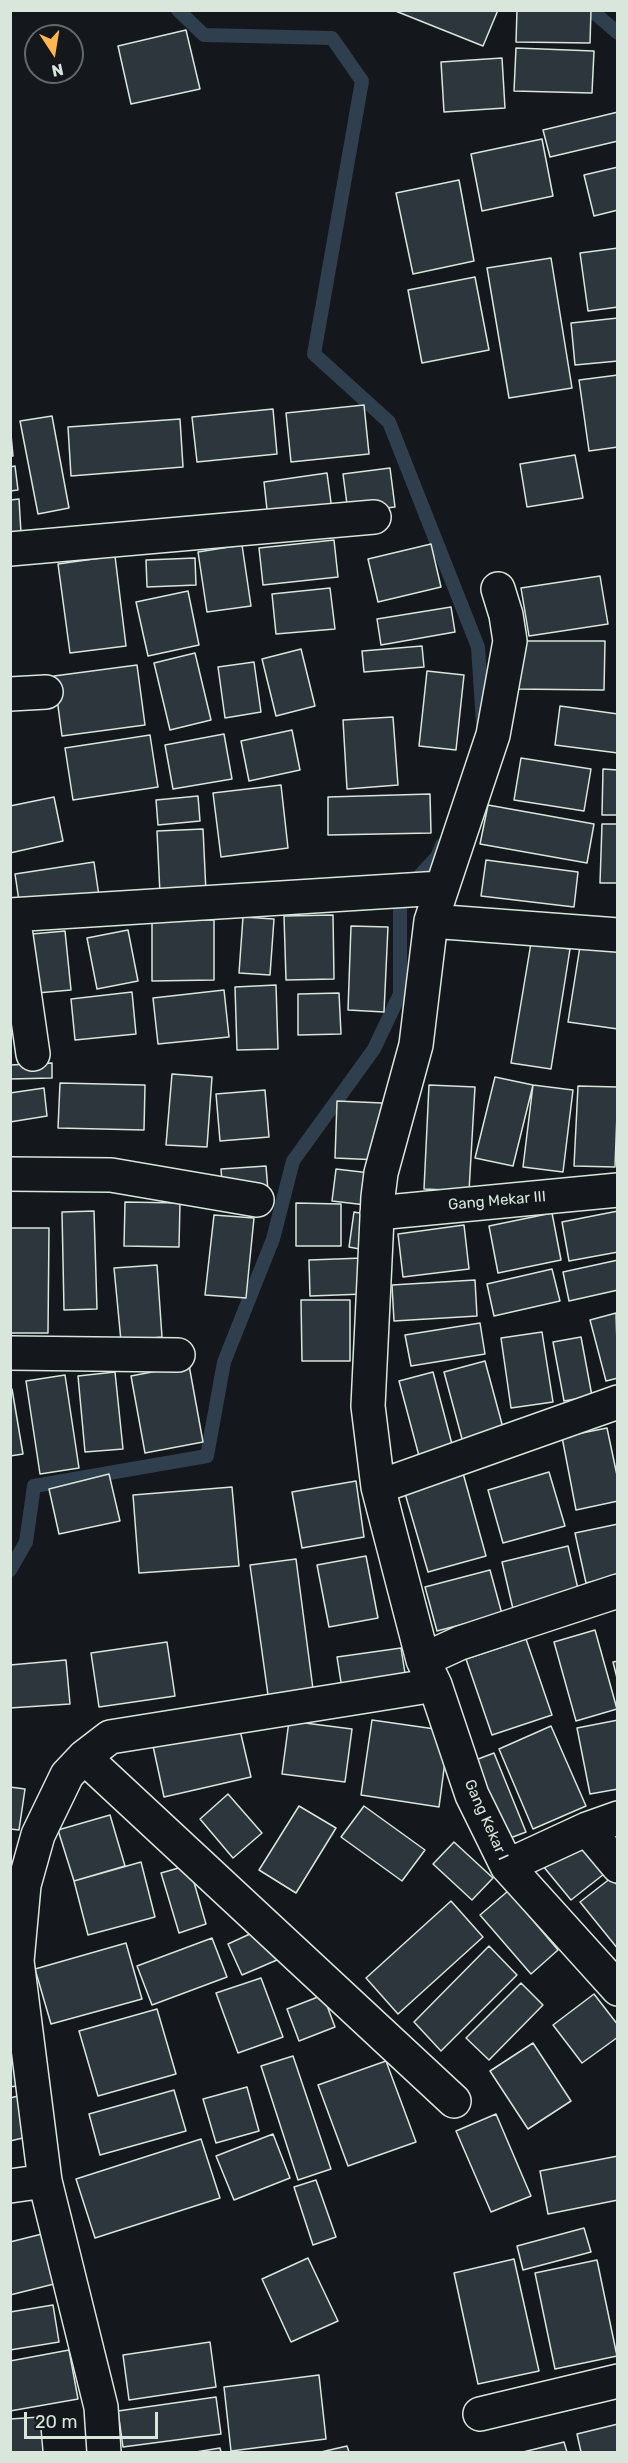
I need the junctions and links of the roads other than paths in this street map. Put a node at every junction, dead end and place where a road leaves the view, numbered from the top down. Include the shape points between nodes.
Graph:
1 (374, 517) dead end
2 (10, 549) edge
3 (498, 589) dead end
4 (46, 692) dead end
5 (10, 694) edge
6 (432, 889) junction
7 (12, 915) edge
8 (431, 921) junction
9 (618, 935) edge
10 (33, 1054) dead end
11 (10, 1174) edge
12 (618, 1190) edge
13 (257, 1200) dead end
14 (377, 1213) junction
15 (10, 1353) edge
16 (178, 1355) dead end
17 (618, 1402) edge
18 (378, 1487) junction
19 (618, 1591) edge
20 (429, 1672) junction
21 (84, 1757) junction
22 (603, 1824) edge
23 (507, 1866) junction
24 (618, 1866) edge
25 (618, 1989) edge
26 (454, 2101) dead end
27 (45, 2181) junction
28 (10, 2186) edge
29 (618, 2381) edge
30 (480, 2414) dead end
31 (104, 2452) edge

1 - 2 street
3 - 6 street, Gang Kekar I via 510,652 493,735
4 - 5 street
6 - 7 street
6 - 8 street, Gang Kekar I
7 - 10 street
8 - 9 street
8 - 14 street, Gang Kekar I via 416,1046 381,1173
11 - 13 street via 111,1175
12 - 14 street, Gang Mekar III
14 - 18 street, Gang Kekar I via 368,1406
15 - 16 street
17 - 18 street
18 - 20 street, Gang Kekar I
19 - 20 street via 460,1643
20 - 21 street via 110,1737
20 - 23 street, Gang Kekar I via 472,1795
21 - 26 street
21 - 27 street via 67,1775 38,1835 24,1885 16,1961
22 - 23 street
22 - 24 street
23 - 25 street, Gang Kekar I
27 - 28 street
27 - 31 street via 101,2407
29 - 30 street

